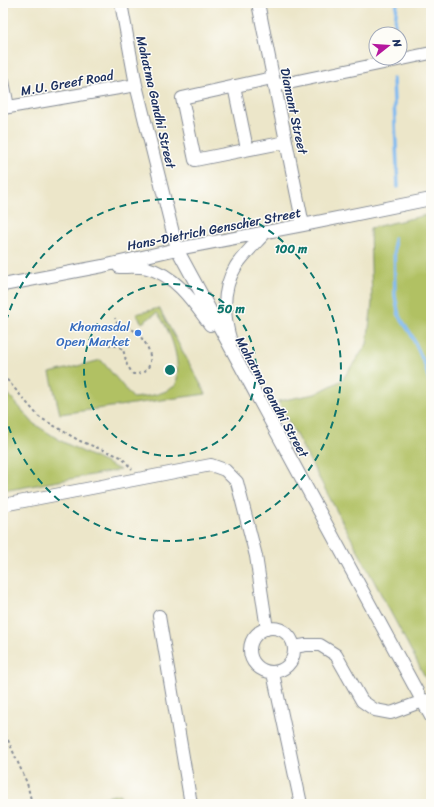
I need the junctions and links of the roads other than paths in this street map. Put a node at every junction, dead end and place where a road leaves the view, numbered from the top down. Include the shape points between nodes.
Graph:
1 (122, 3) edge
2 (258, 3) edge
3 (431, 53) edge
4 (3, 81) edge
5 (273, 82) junction
6 (136, 85) junction
7 (234, 86) junction
8 (6, 108) edge
9 (286, 142) junction
10 (246, 149) junction
11 (431, 199) edge
12 (303, 225) junction
13 (265, 233) junction
14 (177, 249) junction
15 (103, 266) junction
16 (3, 285) edge
17 (239, 366) junction
18 (3, 505) edge
19 (159, 616) dead end
20 (267, 629) junction
21 (294, 647) junction
22 (273, 672) junction
23 (427, 700) edge
24 (431, 717) edge
25 (191, 804) edge
26 (301, 804) edge

1 - 6 street, Mahatma Gandhi Street
2 - 5 street, Diamant Street
3 - 5 street
4 - 8 street
5 - 7 street
5 - 9 street, Diamant Street
6 - 8 street, M.U. Greef Road
6 - 14 street, Mahatma Gandhi Street
7 - 10 street
7 - 10 street via 182,98 194,160
9 - 10 street
9 - 12 street, Diamant Street
11 - 12 street, Hans-Dietrich Genscher Street
12 - 13 street, Hans-Dietrich Genscher Street
13 - 14 street, Hans-Dietrich Genscher Street
13 - 17 street via 236,267 225,294 224,309 229,336
14 - 15 street, Hans-Dietrich Genscher Street
14 - 17 street, Mahatma Gandhi Street
15 - 16 street, Hans-Dietrich Genscher Street
15 - 17 street via 146,268 174,282 193,302
17 - 23 street, Mahatma Gandhi Street
18 - 20 street via 211,465 225,470 237,482 256,556
19 - 25 street
20 - 21 street via 281,630 292,640
20 - 22 street via 255,636 250,650 254,663 259,668
21 - 22 street via 291,662 280,671
21 - 23 street via 320,645 336,655 362,700 375,710 391,712
22 - 26 street
23 - 24 street, Mahatma Gandhi Street

